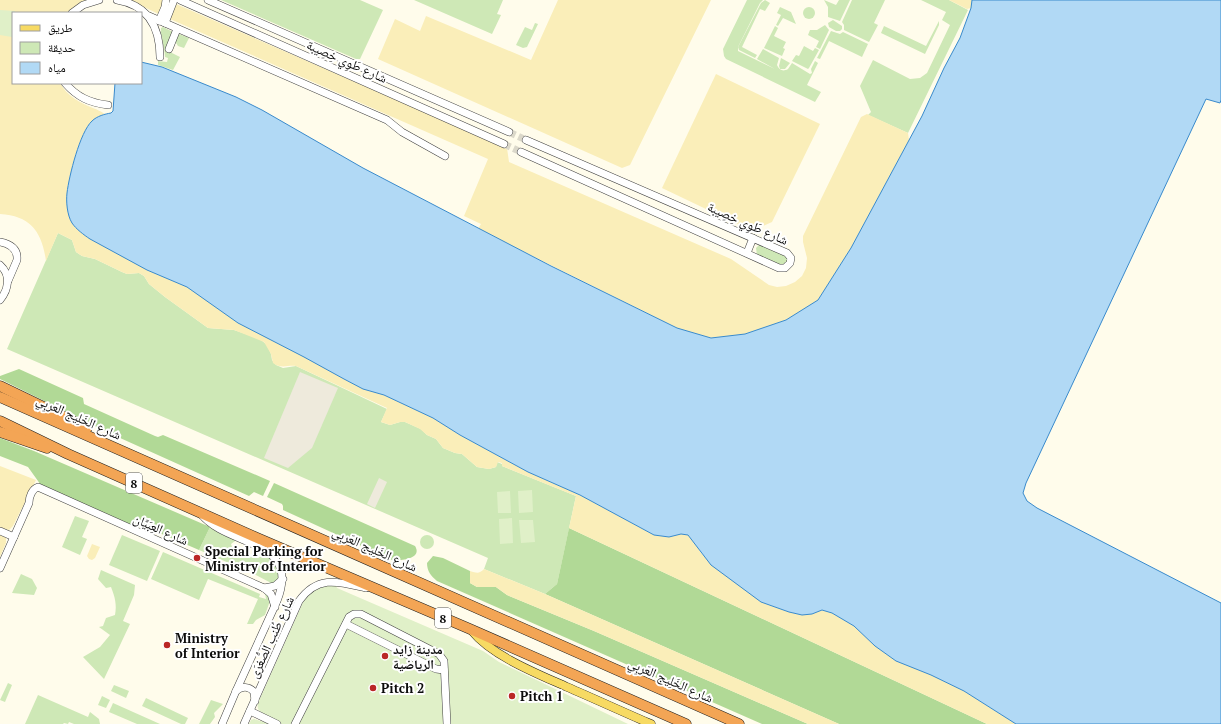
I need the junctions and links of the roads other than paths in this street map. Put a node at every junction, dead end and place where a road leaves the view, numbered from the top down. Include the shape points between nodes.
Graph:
1 (99, 0) edge
2 (117, 0) edge
3 (166, 0) edge
4 (174, 0) edge
5 (180, 0) edge
6 (208, 0) edge
7 (73, 12) edge
8 (149, 16) junction
9 (162, 22) junction
10 (177, 29) junction
11 (168, 49) dead end
12 (160, 57) dead end
13 (66, 84) edge
14 (108, 105) dead end
15 (500, 129) junction
16 (509, 132) tunnel mouth
17 (495, 140) junction
18 (526, 140) tunnel mouth
19 (504, 144) tunnel mouth
20 (521, 152) tunnel mouth
21 (445, 156) dead end
22 (753, 238) junction
23 (0, 242) edge
24 (747, 253) junction
25 (0, 265) edge
26 (8, 282) junction
27 (0, 300) edge
28 (0, 386) edge
29 (0, 397) edge
30 (0, 420) edge
31 (0, 432) edge
32 (68, 454) junction
33 (129, 454) junction
34 (199, 512) junction
35 (0, 531) edge
36 (14, 537) junction
37 (0, 568) edge
38 (283, 578) junction
39 (264, 588) junction
40 (384, 592) junction
41 (274, 607) junction
42 (346, 624) junction
43 (470, 629) junction
44 (444, 670) junction
45 (236, 691) junction
46 (255, 701) junction
47 (250, 711) junction
48 (632, 715) junction
49 (222, 724) edge
50 (244, 724) edge
51 (277, 724) edge
52 (295, 724) edge
53 (447, 724) edge
54 (644, 724) edge
55 (651, 724) edge
56 (686, 724) edge
57 (739, 724) edge

1 - 7 street via 83,5
2 - 8 street via 136,7
3 - 9 street
4 - 9 street
5 - 17 street, شارع طَوِي خِصِيبة
6 - 15 street, شارع طَوِي خِصِيبة
8 - 9 street
8 - 12 street via 158,36
9 - 10 street
10 - 11 street
10 - 21 street via 387,120 402,132
13 - 14 street via 84,99
15 - 16 street, شارع طَوِي خِصِيبة
15 - 17 street
17 - 19 street, شارع طَوِي خِصِيبة
18 - 22 street, شارع طَوِي خِصِيبة
20 - 24 street, شارع طَوِي خِصِيبة
22 - 24 street
22 - 24 street, شارع طَوِي خِصِيبة via 787,253 791,258 790,265 779,268
23 - 26 street via 12,247 18,257
25 - 26 street
26 - 27 street
28 - 33 highway via 105,437
29 - 33 highway, شارع الخَلِيج العَربِي / 8
30 - 32 highway, 8
31 - 32 highway
32 - 34 highway, 8
33 - 57 highway, شارع الخَلِيج العَربِي / 8
34 - 38 street, شارع طُنب الصُّغرَى via 217,528 273,555 281,567
34 - 40 highway, 8
35 - 36 street
36 - 37 street, شارع العِبَيَّان
36 - 39 street, شارع العِبَيَّان via 29,503 37,492 48,492
38 - 39 street via 275,586
38 - 41 street, شارع طُنب الصُّغرَى
39 - 41 street via 271,594
40 - 43 highway, 8
40 - 46 street, شارع طُنب الصُّغرَى via 336,582 321,583 308,590 299,601
41 - 45 street, شارع طُنب الصُّغرَى
42 - 44 street via 436,669
42 - 44 street via 354,614 361,614 439,654 443,659
42 - 52 street
43 - 48 main road via 485,644 523,667
43 - 56 highway, 8
44 - 53 street
45 - 46 street via 243,687 249,688 254,692
45 - 49 street, شارع طُنب الصُّغرَى
46 - 47 street, شارع طُنب الصُّغرَى
47 - 50 street, شارع طُنب الصُّغرَى
47 - 51 street
48 - 54 street
48 - 55 main road

